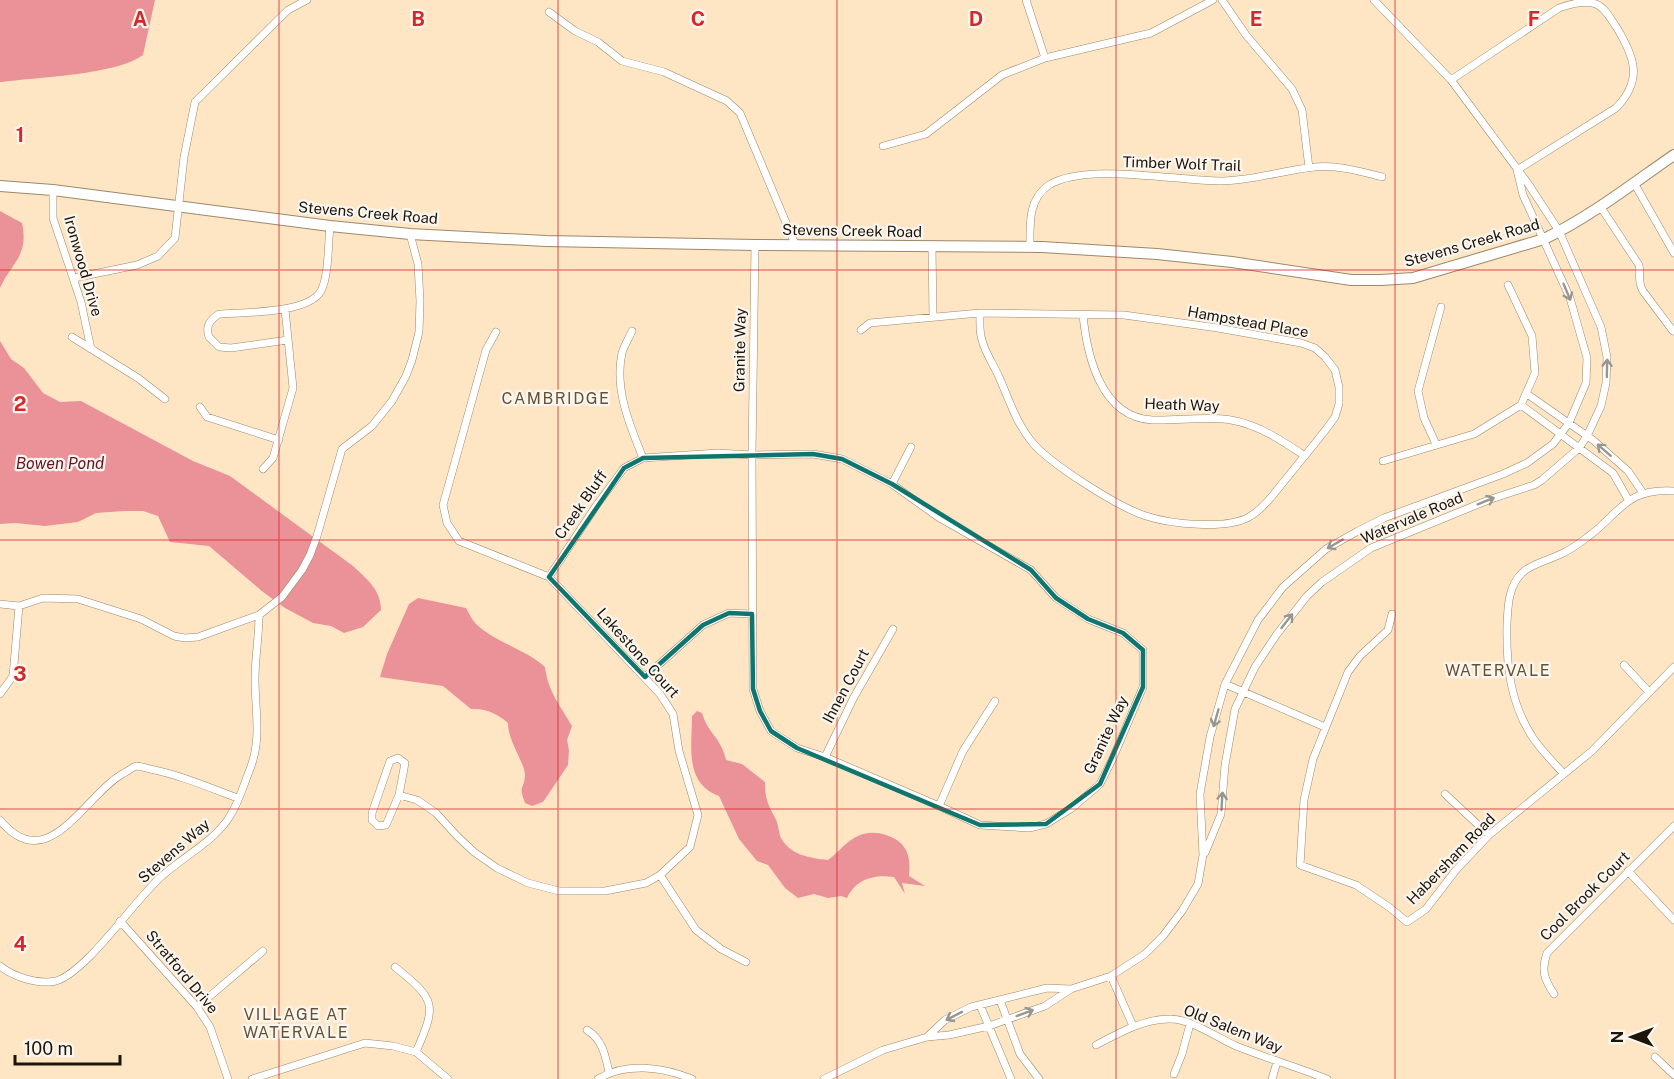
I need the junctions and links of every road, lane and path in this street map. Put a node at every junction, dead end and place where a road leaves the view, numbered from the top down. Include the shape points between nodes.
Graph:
1 (307, 0) edge
2 (1026, 0) edge
3 (1213, 0) edge
4 (1222, 0) edge
5 (1374, 0) edge
6 (549, 12) dead end
7 (1045, 58) junction
8 (1451, 80) junction
9 (883, 146) dead end
10 (1674, 155) edge
11 (1309, 168) junction
12 (1517, 170) junction
13 (1382, 177) dead end
14 (1634, 183) junction
15 (3, 186) edge
16 (53, 190) junction
17 (1540, 202) junction
18 (1600, 206) junction
19 (178, 207) junction
20 (1529, 208) junction
21 (330, 226) junction
22 (1559, 231) junction
23 (410, 234) junction
24 (1544, 238) junction
25 (795, 244) junction
26 (755, 245) junction
27 (932, 247) junction
28 (1029, 247) junction
29 (1674, 253) edge
30 (74, 278) junction
31 (1508, 285) dead end
32 (1441, 307) dead end
33 (285, 309) junction
34 (980, 313) junction
35 (1083, 315) junction
36 (933, 316) junction
37 (861, 330) dead end
38 (632, 331) dead end
39 (1673, 331) edge
40 (496, 332) dead end
41 (72, 337) dead end
42 (288, 340) junction
43 (91, 350) junction
44 (1527, 394) junction
45 (165, 399) dead end
46 (1521, 405) junction
47 (200, 407) dead end
48 (1569, 423) junction
49 (1560, 435) junction
50 (1587, 436) junction
51 (279, 440) junction
52 (1436, 444) junction
53 (911, 447) dead end
54 (1579, 448) junction
55 (752, 455) junction
56 (1305, 456) junction
57 (643, 458) junction
58 (1383, 460) dead end
59 (1620, 464) junction
60 (263, 468) dead end
61 (1612, 472) junction
62 (892, 484) junction
63 (1674, 491) edge
64 (1643, 493) junction
65 (1629, 501) junction
66 (549, 577) junction
67 (0, 604) edge
68 (19, 606) junction
69 (752, 614) junction
70 (1392, 614) dead end
71 (259, 615) junction
72 (893, 628) dead end
73 (1624, 665) dead end
74 (1674, 667) edge
75 (645, 677) junction
76 (1225, 684) junction
77 (1244, 692) junction
78 (1649, 692) junction
79 (0, 694) edge
80 (995, 701) dead end
81 (1325, 727) junction
82 (825, 757) junction
83 (1563, 773) junction
84 (1445, 794) dead end
85 (399, 795) junction
86 (237, 798) junction
87 (939, 806) junction
88 (0, 820) edge
89 (1674, 826) edge
90 (1489, 835) junction
91 (1203, 855) junction
92 (1628, 871) junction
93 (660, 875) junction
94 (1674, 920) edge
95 (120, 921) junction
96 (263, 951) dead end
97 (746, 962) dead end
98 (0, 966) edge
99 (395, 967) dead end
100 (1111, 976) junction
101 (1071, 989) junction
102 (1554, 994) dead end
103 (1000, 1000) junction
104 (980, 1005) junction
105 (196, 1007) junction
106 (1006, 1020) junction
107 (1190, 1024) junction
108 (989, 1026) junction
109 (1133, 1026) junction
110 (587, 1030) dead end
111 (927, 1037) junction
112 (1096, 1045) dead end
113 (416, 1052) junction
114 (1655, 1057) dead end
115 (1277, 1062) junction
116 (609, 1072) junction
117 (1174, 1074) dead end
118 (1674, 1075) edge
119 (228, 1079) edge
120 (252, 1079) edge
121 (448, 1079) edge
122 (598, 1079) edge
123 (692, 1079) edge
124 (824, 1079) edge
125 (1011, 1079) edge
126 (1039, 1079) edge
127 (1272, 1079) edge
128 (1327, 1079) edge

1 - 19 street via 288,10 195,102
2 - 7 street
3 - 7 street via 1151,33
4 - 11 street via 1292,89 1302,110
5 - 8 street, Watervale Road
6 - 25 street via 621,61 664,72 727,101 740,113
7 - 9 street via 1002,75 926,134
8 - 12 street, Watervale Road
8 - 12 street via 1559,8 1587,2 1604,10 1628,46 1634,64 1632,85 1626,97 1616,108
10 - 14 street, Stevens Creek Road
11 - 13 street, Timber Wolf Trail via 1346,168
11 - 28 street, Timber Wolf Trail via 1246,180 1217,181 1122,174 1074,175 1051,184 1033,203
12 - 17 street, Watervale Road
12 - 20 street, Watervale Road
14 - 18 street, Stevens Creek Road
14 - 29 street
15 - 16 street, Stevens Creek Road
16 - 19 street, Stevens Creek Road
16 - 30 street, Ironwood Drive via 53,218
17 - 20 street
17 - 22 street, Watervale Road
18 - 22 street, Stevens Creek Road
18 - 39 street via 1639,265 1638,279 1643,291
19 - 21 street, Stevens Creek Road
19 - 30 street via 175,238 158,256 137,265
20 - 24 street, Watervale Road
21 - 23 street, Stevens Creek Road
21 - 33 street via 320,293 306,304
22 - 24 street, Stevens Creek Road
50 -> 22 street, Watervale Road via 1601,406 1606,383 1606,346
23 - 26 street, Stevens Creek Road
23 - 71 street via 418,264 420,301 419,332 406,376 372,426 342,449 317,536 302,570 282,597
24 - 28 street, Stevens Creek Road via 1413,278 1381,280 1351,280 1157,254
24 -> 48 street, Watervale Road via 1570,298 1587,358 1586,383
25 - 26 street, Stevens Creek Road
25 - 27 street, Stevens Creek Road
26 - 55 street, Granite Way
27 - 28 street, Stevens Creek Road
27 - 36 street
30 - 43 street, Ironwood Drive
31 - 44 street via 1532,336 1535,374
32 - 52 street via 1418,391 1424,418
33 - 42 street
33 - 42 street via 219,314 208,324 207,334 219,346 231,348
34 - 35 street, Hampstead Place
34 - 36 street, Hampstead Place
34 - 56 street, Hampstead Place via 983,345 1032,442 1046,457 1130,510 1166,521 1230,523 1249,517
35 - 56 street, Heath Way via 1095,374 1120,409 1134,417 1152,420 1232,420 1271,433
35 - 56 street, Hampstead Place via 1124,315 1218,328 1315,348 1335,370 1339,404 1335,417
36 - 37 street, Hampstead Place via 870,322
38 - 57 street via 622,352 620,373 626,415
40 - 66 street, Lakestone Court via 486,350 443,505 447,523 459,541
41 - 43 street
42 - 51 street via 293,388
43 - 45 street
44 - 46 street
44 - 48 street
46 - 49 street
46 - 52 street via 1474,434
47 - 51 street via 207,417
48 - 49 street, Watervale Road
48 - 50 street
49 - 54 street
49 -> 76 street, Watervale Road via 1527,463 1384,518 1326,549 1283,587 1258,620
50 - 54 street, Watervale Road
59 -> 50 street
51 - 60 street via 273,458
52 - 58 street
53 - 62 street
54 - 61 street
77 -> 54 street, Watervale Road via 1255,667 1294,612 1322,582 1345,565 1399,536 1534,485
55 - 57 street
55 - 62 street, Granite Way via 813,453 842,459
55 - 69 street, Granite Way
57 - 66 street, Creek Bluff via 624,468
59 - 61 street
59 - 64 street
61 - 65 street
62 - 87 street, Granite Way via 938,516 1031,570 1056,598 1088,619 1123,633 1143,650 1143,687 1113,758 1100,784 1072,808 1046,824 1012,828 980,825
63 - 64 street
64 - 65 street
65 - 83 street via 1580,543 1523,572 1510,592 1510,683 1533,738
66 - 75 street, Lakestone Court
67 - 68 street
68 - 71 street via 43,598 78,599 185,638
68 - 79 street via 13,676
69 - 75 street via 729,613 703,624
69 - 82 street, Granite Way via 753,689 760,711 771,731 797,748
70 - 81 street, Habersham Road via 1388,630 1348,672
71 - 86 street, Stevens Way via 256,747
72 - 82 street, Ihnen Court
73 - 78 street
74 - 78 street, Habersham Road
75 - 93 street, Lakestone Court via 673,714 679,751 698,815 690,847
76 - 77 street
76 -> 91 street, Watervale Road via 1210,736 1200,794
77 - 81 street
91 -> 77 street, Watervale Road via 1221,814 1230,730
78 - 83 street, Habersham Road via 1592,751
80 - 87 street via 963,751
81 - 90 street, Habersham Road via 1307,778 1300,865 1356,885 1407,922 1426,909
82 - 87 street, Granite Way
83 - 90 street, Habersham Road
84 - 90 street
85 - 85 street via 405,763 398,758 390,761 372,813 378,826 386,825
85 - 93 street, Lakestone Court via 417,800 436,813 474,852 528,883 559,891 604,891 646,883
86 - 88 street via 176,774 137,766 111,779 53,837 36,842 20,838
86 - 95 street, Stevens Way via 222,826 161,877
89 - 92 street, Cool Brook Court
91 - 100 street, Watervale Road via 1198,884 1163,936 1145,954
92 - 94 street
92 - 102 street, Cool Brook Court via 1547,953 1543,966 1545,980
93 - 97 street via 696,930
95 - 98 street, Stevens Way via 82,963 56,981 34,981
95 - 105 street, Stratford Drive
96 - 105 street
99 - 113 street via 423,990 427,999 430,1013
100 - 101 street, Watervale Road
100 - 109 street
101 - 103 street, Watervale Road via 1047,988
106 -> 101 street, Watervale Road via 1045,1006
103 - 104 street, Watervale Road
103 - 106 street
104 - 108 street
104 -> 111 street, Watervale Road via 945,1020
105 - 119 street, Stratford Drive via 210,1027
106 - 108 street, Watervale Road
106 - 126 street via 1020,1054
107 - 109 street, Old Salem Way via 1170,1018
107 - 115 street, Old Salem Way
107 - 117 street
108 - 111 street, Watervale Road
108 - 125 street
109 - 112 street, Old Salem Way
110 - 116 street via 603,1046
111 - 124 street, Watervale Road via 883,1050
113 - 120 street via 365,1043
113 - 121 street
114 - 118 street
115 - 127 street
115 - 128 street, Old Salem Way
116 - 122 street
116 - 123 street via 645,1068

